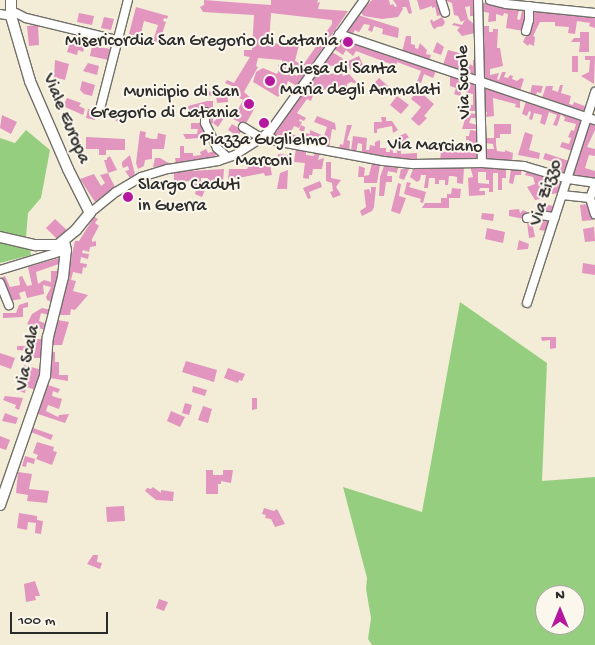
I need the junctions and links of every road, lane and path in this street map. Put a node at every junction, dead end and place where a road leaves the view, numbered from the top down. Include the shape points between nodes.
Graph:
1 (11, 0) edge
2 (16, 0) edge
3 (128, 0) edge
4 (364, 0) edge
5 (441, 0) edge
6 (478, 0) edge
7 (490, 0) edge
8 (529, 6) junction
9 (445, 12) dead end
10 (595, 13) edge
11 (0, 14) edge
12 (14, 14) junction
13 (526, 30) dead end
14 (339, 34) junction
15 (117, 40) junction
16 (480, 82) junction
17 (595, 92) edge
18 (100, 109) dead end
19 (205, 112) dead end
20 (591, 118) edge
21 (243, 128) dead end
22 (266, 137) junction
23 (227, 157) junction
24 (482, 163) junction
25 (568, 179) junction
26 (595, 184) edge
27 (562, 196) junction
28 (590, 200) junction
29 (90, 213) junction
30 (595, 214) edge
31 (555, 217) junction
32 (527, 218) dead end
33 (0, 237) edge
34 (65, 246) junction
35 (0, 270) edge
36 (0, 283) edge
37 (527, 303) dead end
38 (9, 305) dead end
39 (0, 505) edge

1 - 12 main road, Viale Europa
2 - 12 main road, Viale Europa
3 - 15 street
4 - 14 street
5 - 9 street
6 - 16 street, Via Scuole
7 - 8 street
8 - 10 street
8 - 13 street
11 - 12 street
12 - 15 street
12 - 29 main road, Viale Europa via 17,36 34,90
14 - 16 street
14 - 22 street
15 - 18 street
16 - 20 street
16 - 24 street, Via Scuole
17 - 20 street, Via Zizzo
19 - 23 street via 205,123 217,148
20 - 25 street, Via Zizzo
21 - 22 street, Via Marciano
22 - 23 street
22 - 24 street, Via Marciano via 401,163
23 - 29 street via 141,178 116,192
24 - 25 street, Via Marciano via 524,166
25 - 26 street, Via Marciano
25 - 27 street, Via Zizzo
26 - 28 street
27 - 28 street
27 - 31 street, Via Zizzo
28 - 30 street
29 - 34 main road
31 - 32 street via 540,215
31 - 37 street, Via Zizzo
33 - 34 main road via 42,246
34 - 35 street
34 - 39 main road, Via Scala via 63,277 48,337 46,376
36 - 38 street

